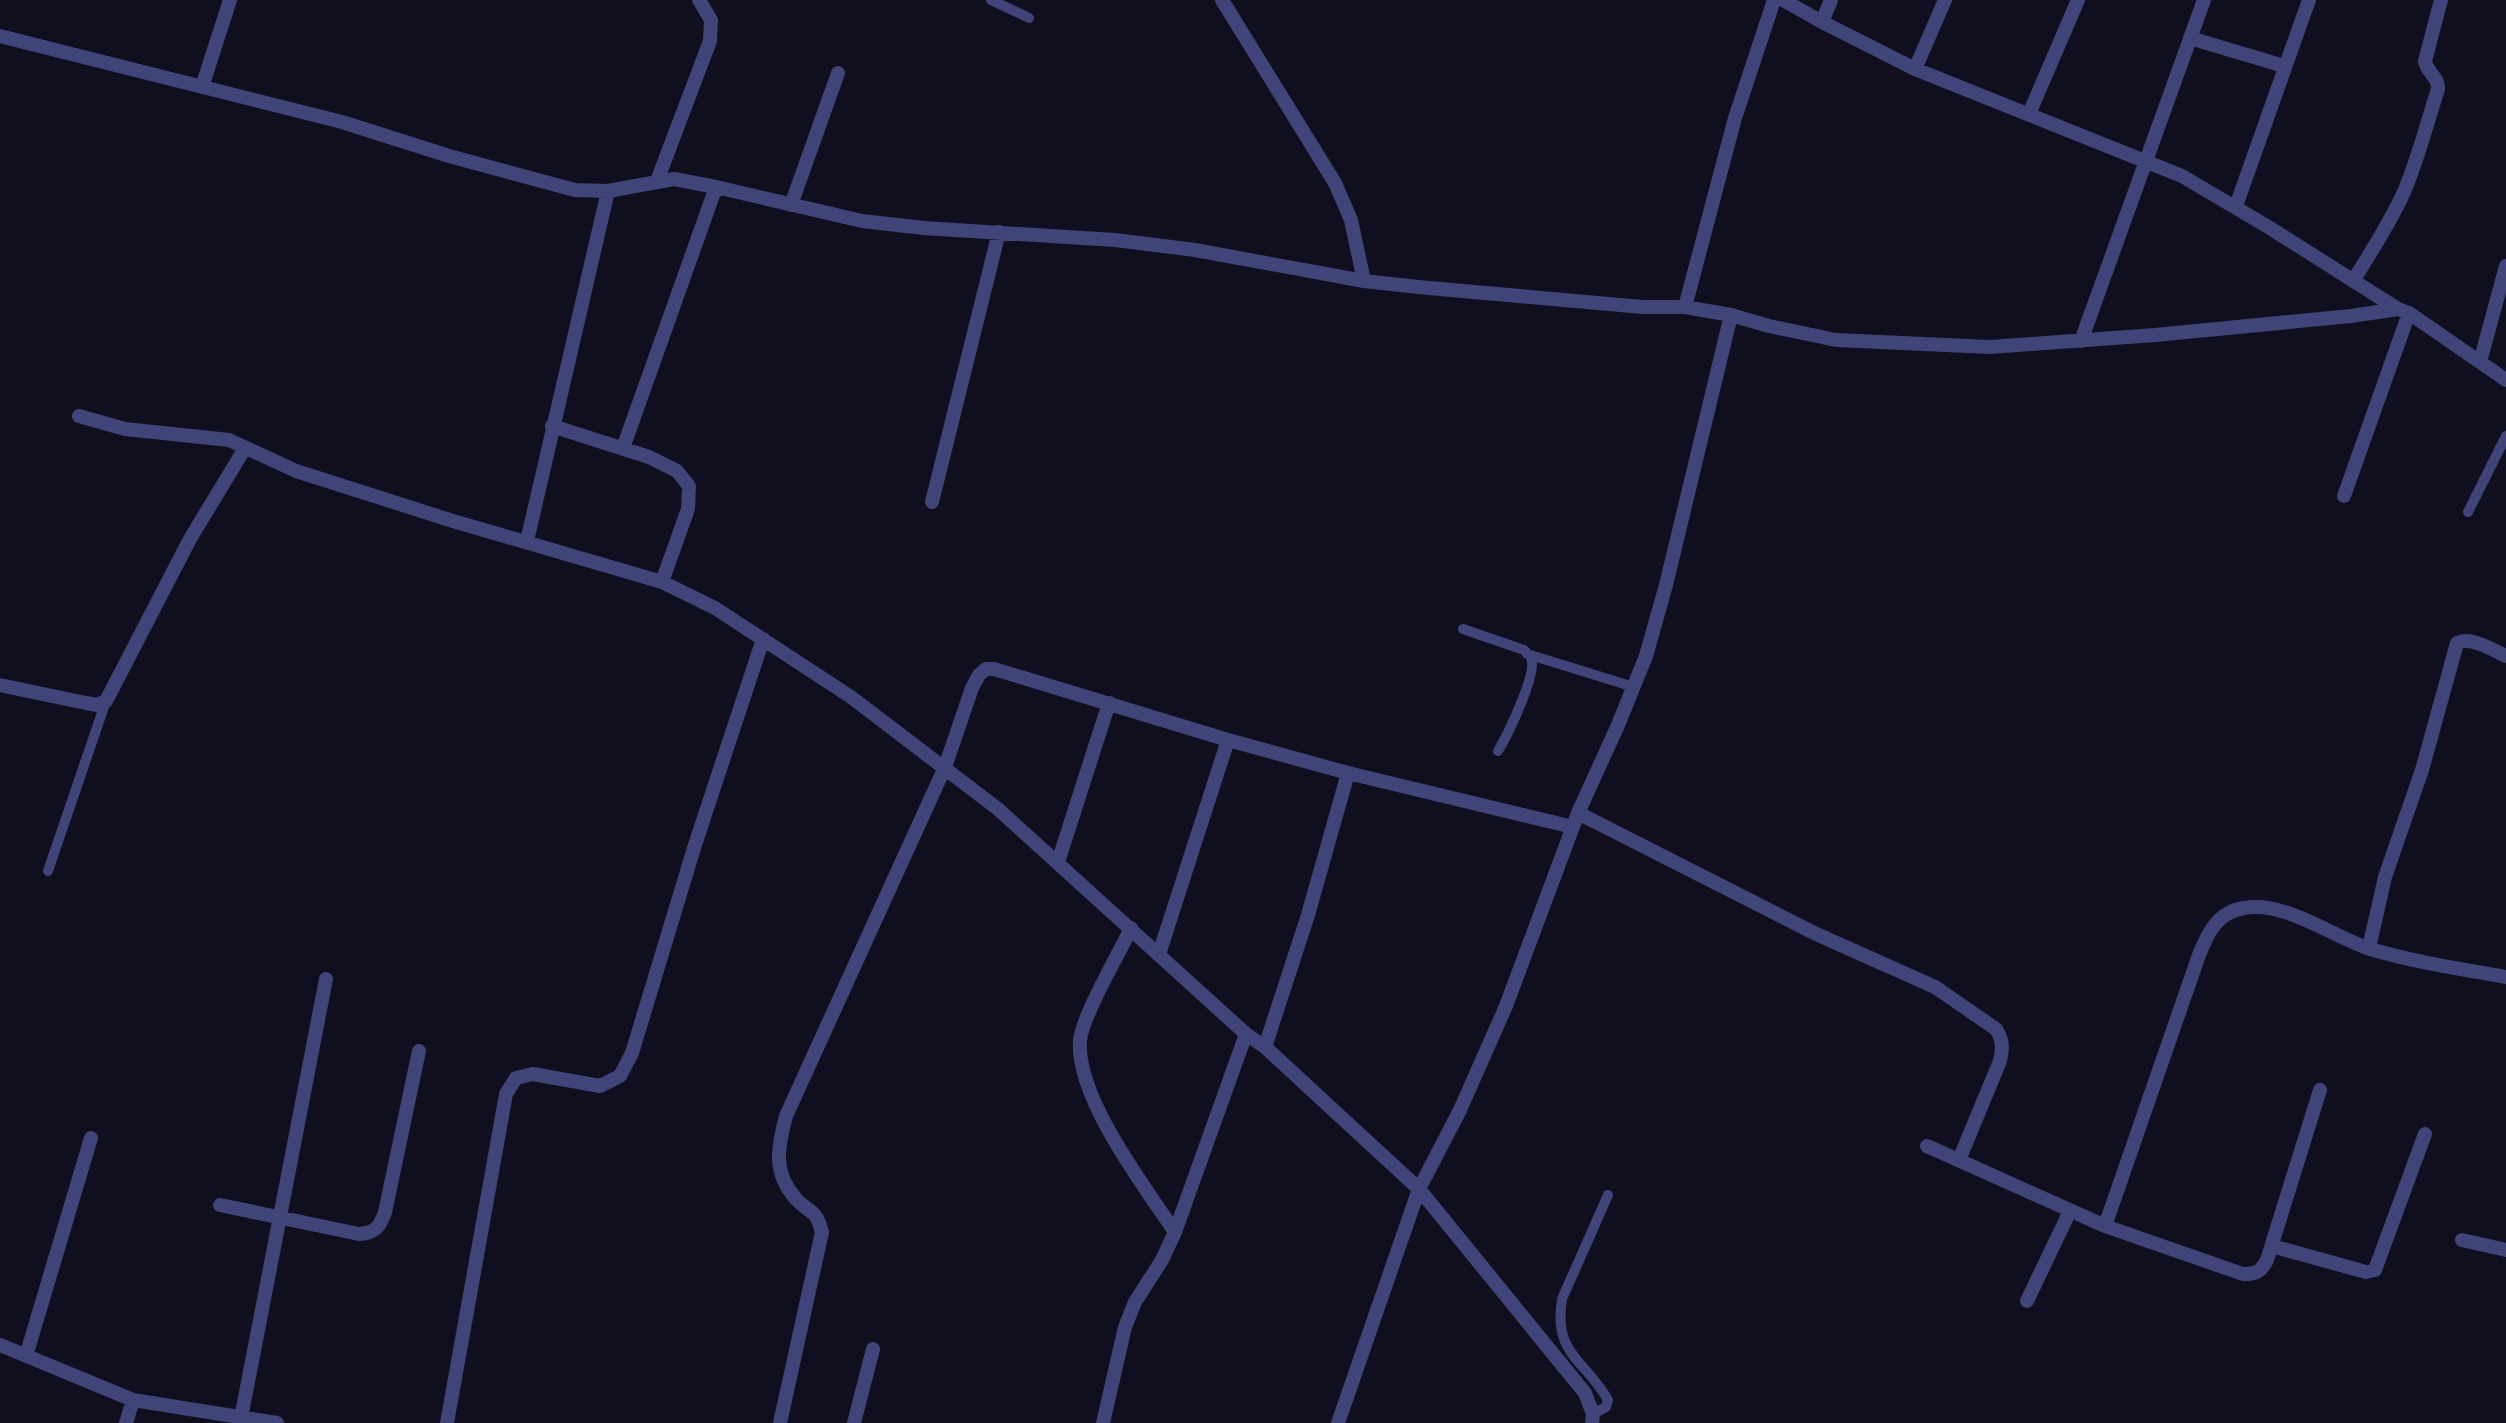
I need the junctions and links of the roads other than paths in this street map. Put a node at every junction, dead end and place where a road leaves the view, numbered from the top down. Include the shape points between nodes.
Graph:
1 (230, 0) edge
2 (699, 0) edge
3 (991, 0) edge
4 (1222, 0) edge
5 (1774, 0) edge
6 (1783, 0) edge
7 (1832, 0) edge
8 (1945, 0) edge
9 (2078, 0) edge
10 (2204, 0) edge
11 (2309, 0) edge
12 (2441, 0) edge
13 (1029, 18) dead end
14 (1822, 22) junction
15 (0, 36) edge
16 (2190, 38) junction
17 (2284, 66) junction
18 (1915, 69) junction
19 (838, 73) dead end
20 (202, 87) junction
21 (2029, 114) junction
22 (2146, 159) junction
23 (657, 181) junction
24 (716, 187) junction
25 (608, 191) junction
26 (791, 205) junction
27 (2236, 206) junction
28 (999, 232) junction
29 (2506, 266) edge
30 (1364, 281) junction
31 (2353, 281) junction
32 (1685, 307) junction
33 (2403, 311) junction
34 (1731, 315) junction
35 (2081, 341) junction
36 (2480, 362) junction
37 (2506, 380) edge
38 (79, 416) dead end
39 (552, 426) junction
40 (2506, 436) edge
41 (245, 447) junction
42 (623, 448) junction
43 (2344, 496) dead end
44 (932, 502) dead end
45 (2468, 512) dead end
46 (527, 541) junction
47 (662, 582) junction
48 (1462, 629) dead end
49 (763, 639) junction
50 (1527, 654) junction
51 (2506, 656) edge
52 (0, 685) edge
53 (1634, 687) junction
54 (106, 701) junction
55 (1109, 703) junction
56 (1227, 740) junction
57 (1498, 751) dead end
58 (945, 767) junction
59 (1348, 773) junction
60 (1575, 820) junction
61 (1058, 862) junction
62 (48, 871) dead end
63 (1131, 928) junction
64 (2370, 948) junction
65 (1159, 954) junction
66 (2506, 977) edge
67 (326, 979) dead end
68 (1246, 1034) junction
69 (1265, 1048) junction
70 (419, 1051) dead end
71 (2320, 1090) dead end
72 (2425, 1134) dead end
73 (91, 1138) dead end
74 (1927, 1146) dead end
75 (1959, 1160) junction
76 (1419, 1189) junction
77 (1608, 1195) dead end
78 (220, 1205) dead end
79 (2070, 1212) junction
80 (279, 1219) junction
81 (2105, 1226) junction
82 (1175, 1232) junction
83 (2462, 1240) dead end
84 (2272, 1245) junction
85 (2506, 1250) edge
86 (2027, 1301) dead end
87 (0, 1345) edge
88 (873, 1349) dead end
89 (26, 1356) junction
90 (133, 1400) junction
91 (241, 1418) junction
92 (1592, 1419) edge
93 (126, 1423) edge
94 (277, 1423) edge
95 (447, 1423) edge
96 (780, 1423) edge
97 (854, 1423) edge
98 (1103, 1423) edge
99 (1338, 1423) edge

1 - 20 street
2 - 23 street via 711,20 710,41
3 - 13 lane
4 - 30 street via 1335,183 1351,220
5 - 32 street via 1735,118
6 - 14 street
7 - 14 street
8 - 18 street
9 - 21 street
10 - 16 street
11 - 17 street
12 - 31 street via 2426,61 2438,89 2404,192
14 - 18 street
15 - 20 street
16 - 17 street
16 - 22 street
17 - 27 street
18 - 21 street
19 - 26 street
20 - 25 street via 342,122 538,182
21 - 22 street
22 - 27 street
22 - 35 street
23 - 24 street via 674,179
23 - 25 street
24 - 26 street
24 - 42 street
25 - 39 street
26 - 28 street via 862,221
27 - 31 street
28 - 30 street via 1195,250
28 - 44 street
29 - 36 street
30 - 32 street
31 - 33 street
32 - 34 street
33 - 35 street
33 - 36 street
33 - 43 street
34 - 35 street via 1849,341 1990,347
34 - 53 street via 1666,584
36 - 37 street
38 - 41 street via 125,429 214,437
39 - 42 street
39 - 46 street
40 - 45 lane
41 - 46 street via 296,471
41 - 54 street via 190,539
42 - 47 street via 677,471 689,486 688,509
46 - 47 street
47 - 49 street
48 - 50 lane
49 - 58 street
49 - 95 street via 632,1053 620,1076 600,1086 533,1074 516,1078 506,1094
50 - 53 lane
50 - 57 lane via 1532,667 1521,704
51 - 64 street via 2470,641 2457,643 2422,770 2385,877
52 - 54 street via 97,705
53 - 60 street
54 - 62 lane
55 - 56 street
55 - 58 street via 986,669 972,688
55 - 61 street
56 - 59 street
56 - 65 street
58 - 61 street
58 - 96 street via 786,1116 778,1150 784,1181 797,1200 817,1216 822,1232
59 - 60 street
59 - 69 street
60 - 75 street via 1935,987 1996,1029 2003,1048 2000,1061
60 - 76 street via 1506,1006 1460,1111
61 - 63 street
63 - 65 street
63 - 82 street via 1087,1019 1080,1039 1081,1058 1109,1132
64 - 66 street
64 - 81 street via 2279,910 2260,906 2224,915 2209,931 2199,955
65 - 68 street
67 - 80 street
68 - 69 street
68 - 82 street
69 - 76 street
70 - 80 street via 381,1224 372,1233 359,1234
71 - 84 street
72 - 84 street via 2375,1270 2367,1272
73 - 89 street
74 - 75 street
75 - 79 street
76 - 92 street via 1569,1372 1585,1394
76 - 99 street
77 - 92 lane via 1562,1299 1559,1318 1569,1351 1608,1400
78 - 80 street
79 - 81 street
79 - 86 street
80 - 91 street
81 - 84 street via 2243,1274 2262,1270
82 - 98 street via 1125,1326
83 - 85 street
87 - 89 street
88 - 97 street
89 - 90 street
90 - 91 street
90 - 93 street
91 - 94 street

